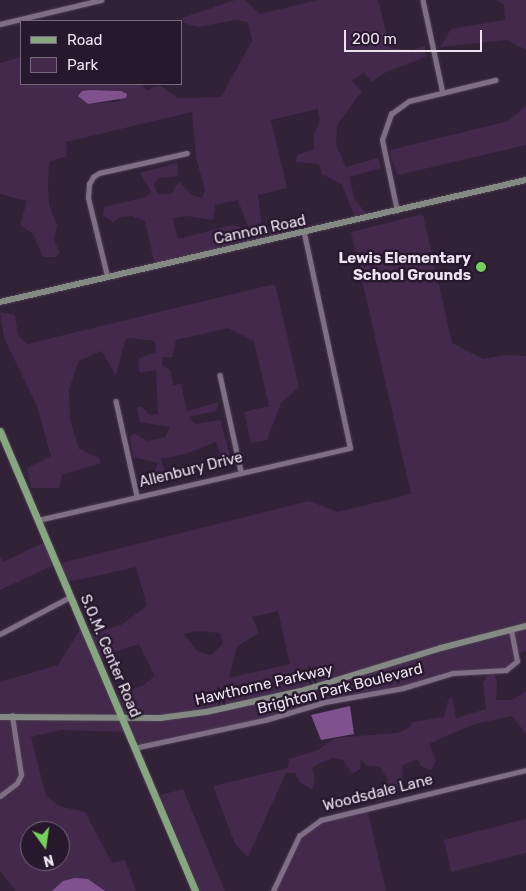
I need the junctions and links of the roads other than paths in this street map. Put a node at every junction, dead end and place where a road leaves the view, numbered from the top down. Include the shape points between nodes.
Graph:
1 (101, 0) edge
2 (423, 0) edge
3 (0, 24) edge
4 (496, 80) dead end
5 (443, 93) junction
6 (186, 152) dead end
7 (526, 180) edge
8 (397, 211) junction
9 (304, 233) junction
10 (107, 276) junction
11 (0, 302) edge
12 (220, 375) dead end
13 (116, 401) dead end
14 (0, 430) edge
15 (241, 471) junction
16 (136, 496) junction
17 (38, 520) junction
18 (70, 597) junction
19 (526, 626) edge
20 (511, 630) junction
21 (0, 634) edge
22 (12, 716) junction
23 (0, 717) edge
24 (121, 718) junction
25 (134, 748) junction
26 (526, 770) edge
27 (0, 796) edge
28 (195, 891) edge
29 (273, 891) edge

1 - 3 street
2 - 5 street
4 - 5 street
5 - 8 street via 409,101 392,114 386,124 382,140
6 - 10 street via 100,172 93,177 88,198
7 - 8 main road, Cannon Road
8 - 9 main road, Cannon Road
9 - 10 main road, Cannon Road
9 - 15 street, Allenbury Drive via 350,448
10 - 11 main road, Cannon Road
12 - 15 street
13 - 16 street
14 - 17 main road, S.O.M. Center Road
15 - 16 street, Allenbury Drive
16 - 17 street, Allenbury Drive
17 - 18 main road, S.O.M. Center Road
18 - 21 street
18 - 24 main road, S.O.M. Center Road
19 - 20 main road, Hawthorne Parkway
20 - 24 main road, Hawthorne Parkway via 244,705 175,717
20 - 25 street, Brighton Park Boulevard via 517,661 506,670 453,673 403,688
22 - 23 main road, Hawthorne Parkway
22 - 24 main road, Hawthorne Parkway
22 - 27 street via 21,775 17,783
24 - 25 main road, S.O.M. Center Road
25 - 28 main road, S.O.M. Center Road
26 - 29 street, Woodsdale Lane via 321,820 299,836

